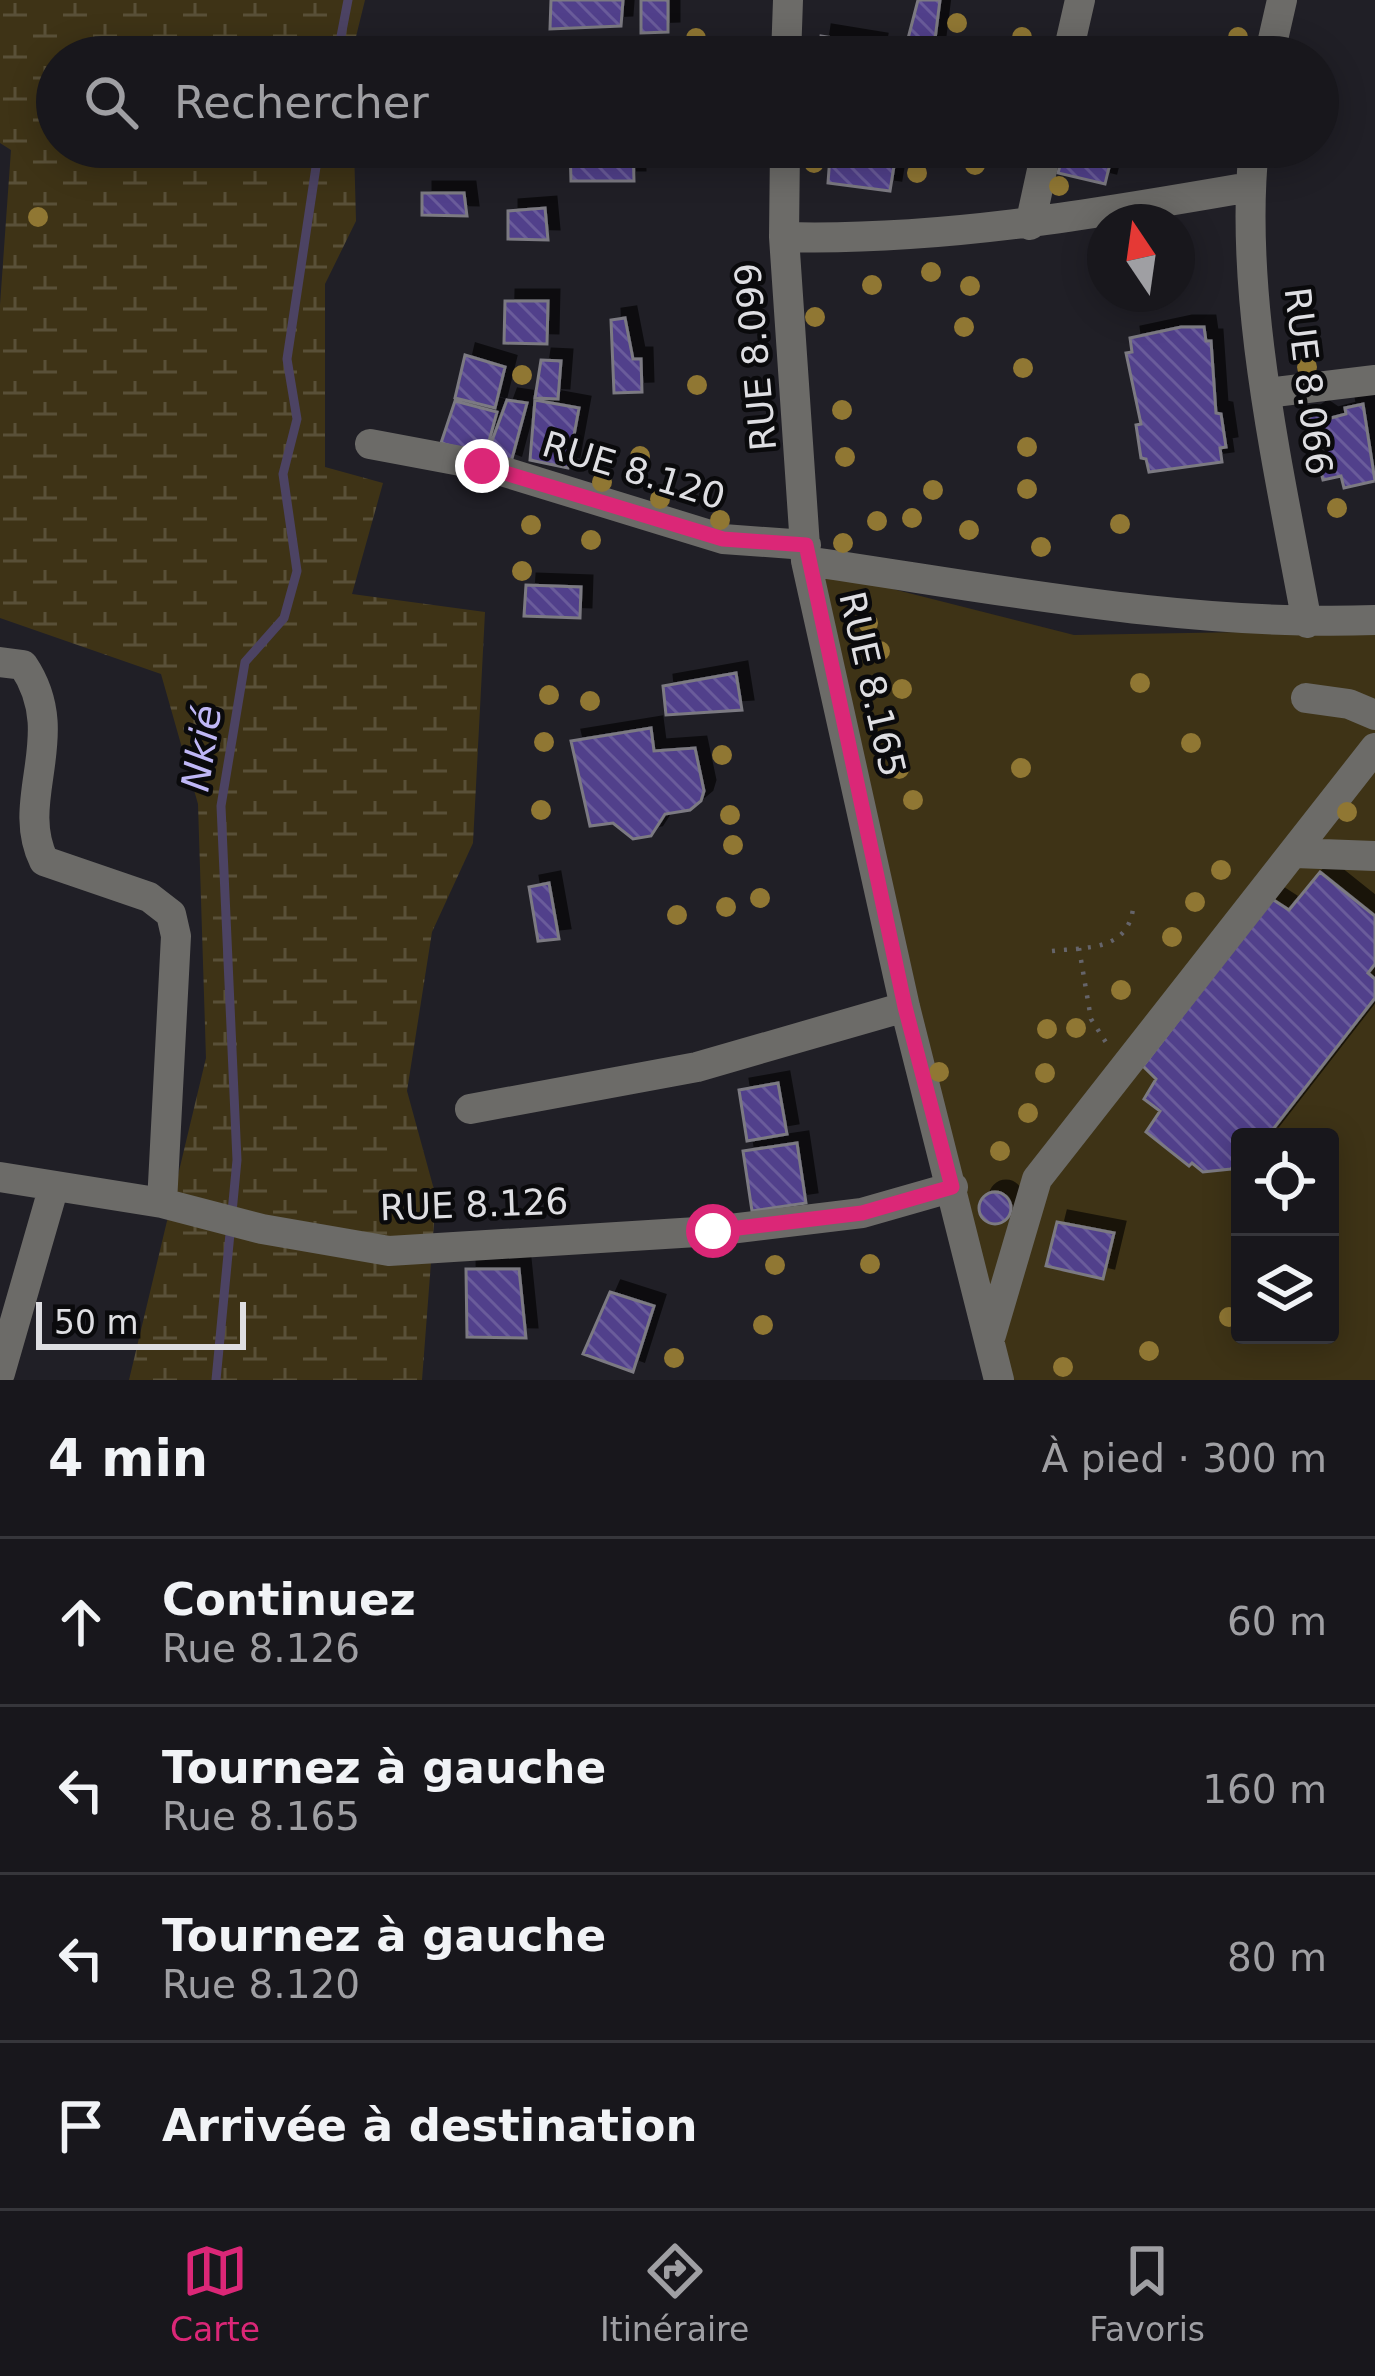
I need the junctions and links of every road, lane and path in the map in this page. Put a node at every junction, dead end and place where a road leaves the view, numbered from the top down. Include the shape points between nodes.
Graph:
1 (788, 0) edge
2 (1080, 0) edge
3 (1282, 0) edge
4 (786, 36) edge
5 (1072, 36) edge
6 (1274, 36) edge
7 (784, 168) edge
8 (1042, 168) edge
9 (1252, 168) edge
10 (1250, 188) junction
11 (1030, 225) junction
12 (784, 237) junction
13 (1375, 380) edge
14 (1266, 393) junction
15 (370, 444) dead end
16 (806, 553) junction
17 (1375, 620) edge
18 (1307, 623) junction
19 (0, 662) edge
20 (1306, 698) dead end
21 (1375, 715) edge
22 (1375, 748) edge
23 (1294, 853) junction
24 (1375, 856) edge
25 (1133, 909) dead end
26 (1079, 948) junction
27 (1052, 951) dead end
28 (905, 1007) junction
29 (1126, 1061) junction
30 (470, 1109) dead end
31 (0, 1177) edge
32 (54, 1186) junction
33 (952, 1187) junction
34 (162, 1203) junction
35 (989, 1341) junction
36 (0, 1373) edge
37 (999, 1380) edge

1 - 4 street
2 - 5 street
3 - 6 street
7 - 12 street, RUE 8.099
8 - 11 street
9 - 10 street, RUE 8.066
10 - 11 street
10 - 14 street, RUE 8.066
11 - 12 street via 904,238
12 - 16 street, RUE 8.099
13 - 14 street
14 - 18 street, RUE 8.066
15 - 16 street, RUE 8.120 via 482,466 723,539
16 - 18 street, RUE 8.165 via 1074,600
16 - 28 street, RUE 8.165
17 - 18 street, RUE 8.165
19 - 34 street via 22,665 46,712 34,841 44,861 149,897 171,914
20 - 21 street
22 - 23 street
23 - 24 street
23 - 29 street
25 - 26 path via 1124,937
26 - 27 path
26 - 29 path via 1091,1019
28 - 30 street via 697,1067
28 - 33 street, RUE 8.165
29 - 35 street via 1036,1179
31 - 32 street, RUE 8.126
32 - 34 street, RUE 8.126
32 - 36 street
33 - 34 street, RUE 8.126 via 862,1213 734,1228 389,1251
33 - 35 street, RUE 8.165
35 - 37 street, RUE 8.165

